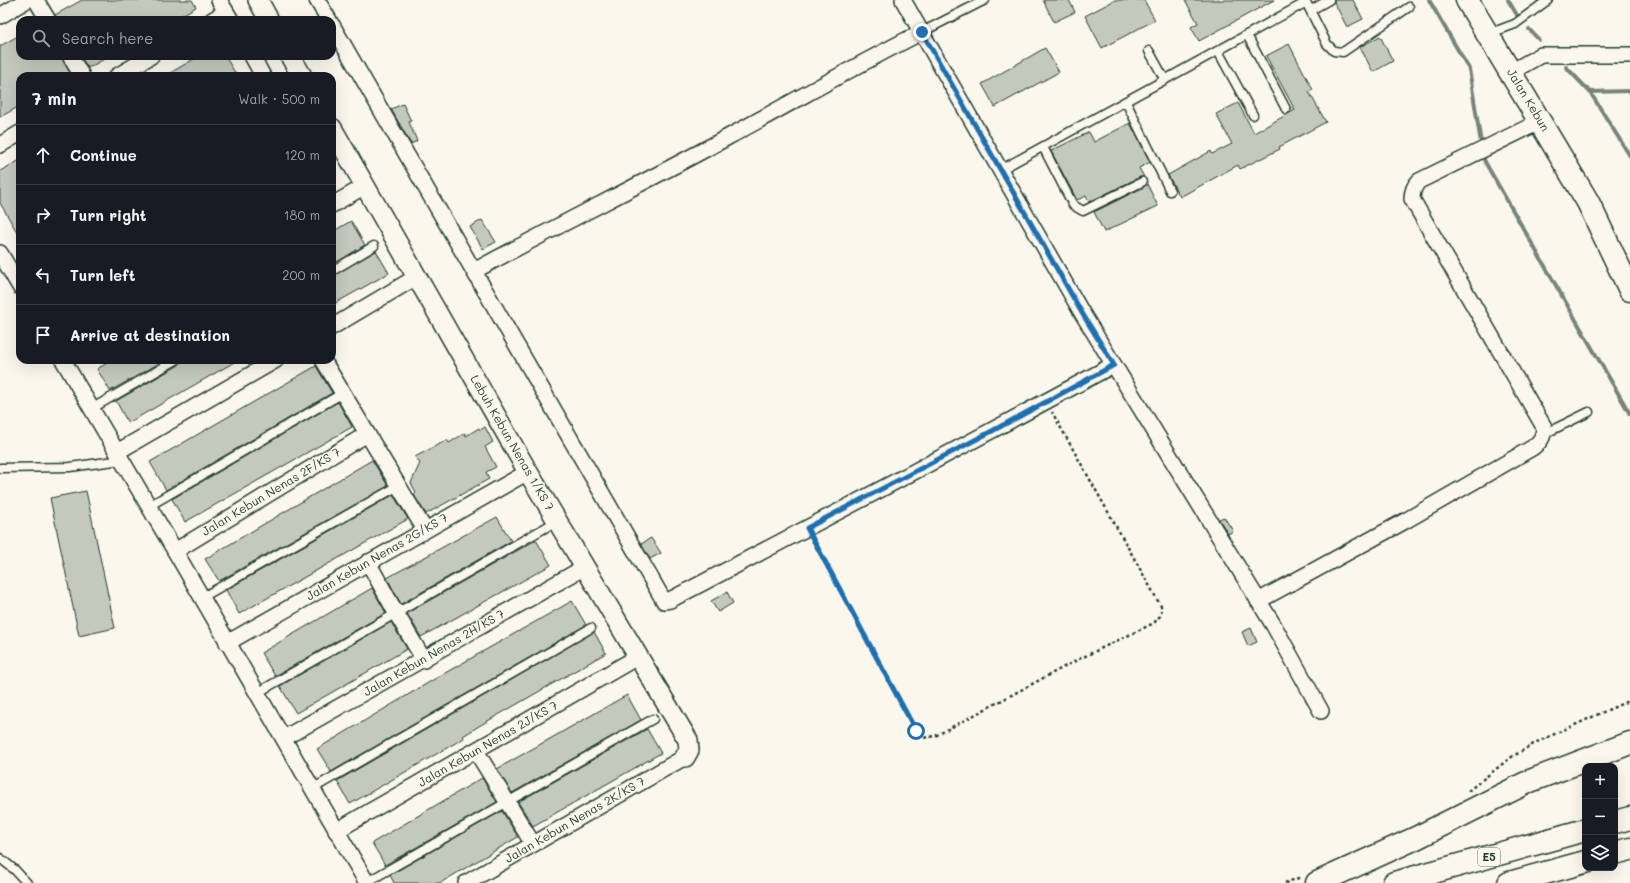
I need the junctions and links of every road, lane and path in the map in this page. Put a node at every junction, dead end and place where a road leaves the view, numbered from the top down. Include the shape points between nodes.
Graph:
1 (27, 0) edge
2 (36, 0) edge
3 (258, 0) edge
4 (317, 0) edge
5 (903, 0) edge
6 (985, 0) edge
7 (1305, 0) edge
8 (1330, 0) edge
9 (1467, 0) edge
10 (1548, 0) edge
11 (1409, 7) dead end
12 (1311, 10) junction
13 (0, 16) edge
14 (46, 16) edge
15 (267, 16) edge
16 (327, 16) edge
17 (336, 32) edge
18 (922, 32) junction
19 (1488, 34) junction
20 (1247, 35) junction
21 (1149, 51) dead end
22 (1218, 51) junction
23 (1630, 55) edge
24 (72, 60) edge
25 (144, 60) edge
26 (254, 60) edge
27 (292, 60) edge
28 (80, 72) edge
29 (124, 72) edge
30 (262, 72) edge
31 (300, 72) edge
32 (1511, 72) junction
33 (1165, 80) junction
34 (1126, 102) junction
35 (1286, 109) dead end
36 (1252, 114) dead end
37 (1541, 121) junction
38 (16, 135) edge
39 (336, 135) edge
40 (0, 145) edge
41 (1044, 147) junction
42 (1000, 170) junction
43 (1142, 182) dead end
44 (366, 186) junction
45 (1170, 191) dead end
46 (1588, 202) junction
47 (336, 203) edge
48 (374, 246) dead end
49 (0, 253) edge
50 (1630, 261) edge
51 (14, 263) edge
52 (336, 269) edge
53 (474, 271) junction
54 (418, 276) junction
55 (1630, 290) edge
56 (336, 325) edge
57 (65, 364) edge
58 (169, 364) edge
59 (269, 364) edge
60 (325, 364) edge
61 (1114, 365) junction
62 (342, 393) junction
63 (1046, 401) junction
64 (91, 409) junction
65 (1589, 412) dead end
66 (367, 434) junction
67 (1544, 434) junction
68 (119, 456) junction
69 (0, 468) edge
70 (528, 472) junction
71 (398, 486) junction
72 (149, 506) junction
73 (556, 521) junction
74 (807, 528) junction
75 (425, 530) junction
76 (175, 551) junction
77 (368, 562) junction
78 (585, 567) junction
79 (201, 598) junction
80 (1258, 602) junction
81 (396, 613) junction
82 (591, 628) dead end
83 (228, 643) junction
84 (639, 656) junction
85 (424, 660) junction
86 (257, 693) junction
87 (1630, 700) edge
88 (1321, 711) dead end
89 (653, 719) dead end
90 (284, 738) junction
91 (1630, 743) edge
92 (476, 751) junction
93 (685, 757) joint
94 (312, 789) junction
95 (1465, 794) dead end
96 (507, 802) junction
97 (1630, 818) edge
98 (1618, 821) edge
99 (336, 831) junction
100 (1582, 831) edge
101 (533, 844) junction
102 (1630, 849) edge
103 (1618, 852) edge
104 (0, 858) edge
105 (1582, 863) edge
106 (1311, 879) edge
107 (27, 883) edge
108 (367, 883) edge
109 (466, 883) edge
110 (1285, 883) edge
111 (1394, 883) edge
112 (1509, 883) edge

1 - 13 street
2 - 14 street
3 - 15 street
4 - 16 street
5 - 18 street
6 - 18 lane
7 - 12 lane
7 - 20 lane via 1303,4
8 - 12 lane
9 - 19 main road, Jalan Kebun
10 - 19 lane via 1515,24
11 - 12 lane via 1343,52 1334,51 1327,44
17 - 53 street
18 - 42 street
18 - 53 street
19 - 32 main road, Jalan Kebun
20 - 22 lane
20 - 35 lane
21 - 33 lane
22 - 33 lane
22 - 36 lane
23 - 32 street via 1541,55
24 - 28 street
25 - 29 street
26 - 30 street
27 - 31 street
32 - 37 main road, Jalan Kebun
33 - 34 lane
34 - 41 lane
34 - 45 lane
37 - 46 main road, Jalan Kebun
37 - 67 street via 1419,181 1414,186 1412,199 1544,427
38 - 40 street
39 - 44 street, Lebuh Kebun Nenas 1/KS 7
41 - 42 lane
41 - 43 lane via 1073,205 1083,212
42 - 61 street
44 - 47 street
44 - 54 street, Lebuh Kebun Nenas 1/KS 7
46 - 50 main road, Jalan Kebun
46 - 55 main road, Jalan Kebun
48 - 52 lane
49 - 51 street
53 - 74 street via 664,601
54 - 56 street
54 - 70 street, Lebuh Kebun Nenas 1/KS 7
57 - 64 street
58 - 64 lane
59 - 68 street
60 - 62 street
61 - 63 street
61 - 80 street
62 - 66 street
62 - 72 lane
63 - 74 street
63 - 74 path via 1162,608 1154,623 1077,660 935,736 923,738 916,731
64 - 68 street
65 - 67 lane
66 - 71 street
66 - 76 street, Jalan Kebun Nenas 2F/KS 7
67 - 80 street via 1532,448
68 - 69 lane via 70,467
68 - 72 street
70 - 73 street, Lebuh Kebun Nenas 1/KS 7
70 - 75 street, Jalan Kebun Nenas 2G/KS 7
71 - 75 street
71 - 79 lane
72 - 76 street
73 - 78 street, Lebuh Kebun Nenas 1/KS 7
73 - 81 lane
75 - 77 street, Jalan Kebun Nenas 2G/KS 7
76 - 79 street
77 - 81 street
77 - 83 street, Jalan Kebun Nenas 2G/KS 7
78 - 84 street, Lebuh Kebun Nenas 1/KS 7
78 - 85 street, Jalan Kebun Nenas 2H/KS 7
79 - 83 street
80 - 88 street
81 - 85 street
81 - 86 lane
82 - 94 lane
83 - 86 street
84 - 92 street, Jalan Kebun Nenas 2J/KS 7
84 - 93 street, Lebuh Kebun Nenas 1/KS 7 via 688,740 689,750
85 - 90 street, Jalan Kebun Nenas 2H/KS 7
86 - 90 street
87 - 95 path via 1537,742 1490,772
89 - 96 lane
90 - 94 street
91 - 106 main road via 1530,781 1416,838
92 - 96 street
92 - 99 street, Jalan Kebun Nenas 2J/KS 7
93 - 101 street, Jalan Kebun Nenas 2K/KS 7
94 - 99 street
96 - 101 street
96 - 108 lane
97 - 98 main road
99 - 108 street
100 - 111 main road, E5
101 - 109 street, Jalan Kebun Nenas 2K/KS 7
102 - 103 main road
104 - 107 lane
105 - 112 main road
106 - 110 path

